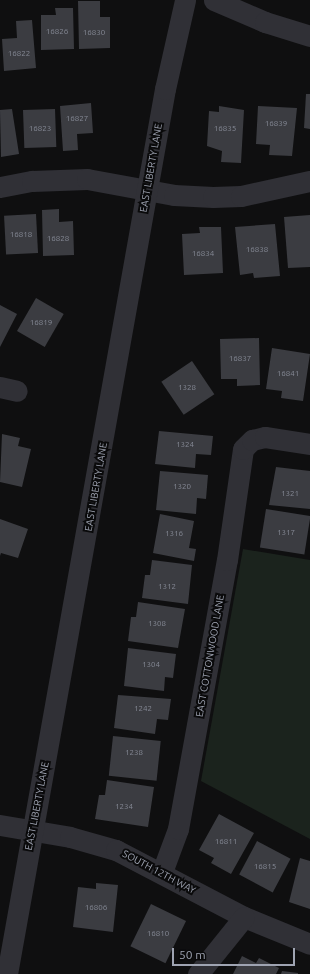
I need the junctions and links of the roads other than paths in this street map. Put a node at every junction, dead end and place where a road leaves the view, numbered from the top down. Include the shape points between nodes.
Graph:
1 (185, 0) edge
2 (214, 0) edge
3 (310, 36) edge
4 (310, 182) edge
5 (0, 187) edge
6 (147, 189) junction
7 (310, 444) edge
8 (0, 825) edge
9 (32, 830) junction
10 (162, 872) junction
11 (244, 917) junction
12 (310, 944) edge
13 (7, 974) edge
14 (198, 974) edge

1 - 6 street, EAST LIBERTY LANE
2 - 3 street via 272,25
4 - 6 street via 241,196 174,194
5 - 6 street via 87,179
6 - 9 street, EAST LIBERTY LANE
7 - 10 street, EAST COTTONWOOD LANE via 265,437 252,440 243,449 227,560 178,829
8 - 9 street, SOUTH 12TH WAY
9 - 10 street, SOUTH 12TH WAY via 116,850
9 - 13 street, EAST LIBERTY LANE
10 - 11 street, SOUTH 12TH WAY
11 - 12 street, SOUTH 12TH WAY
11 - 14 street

